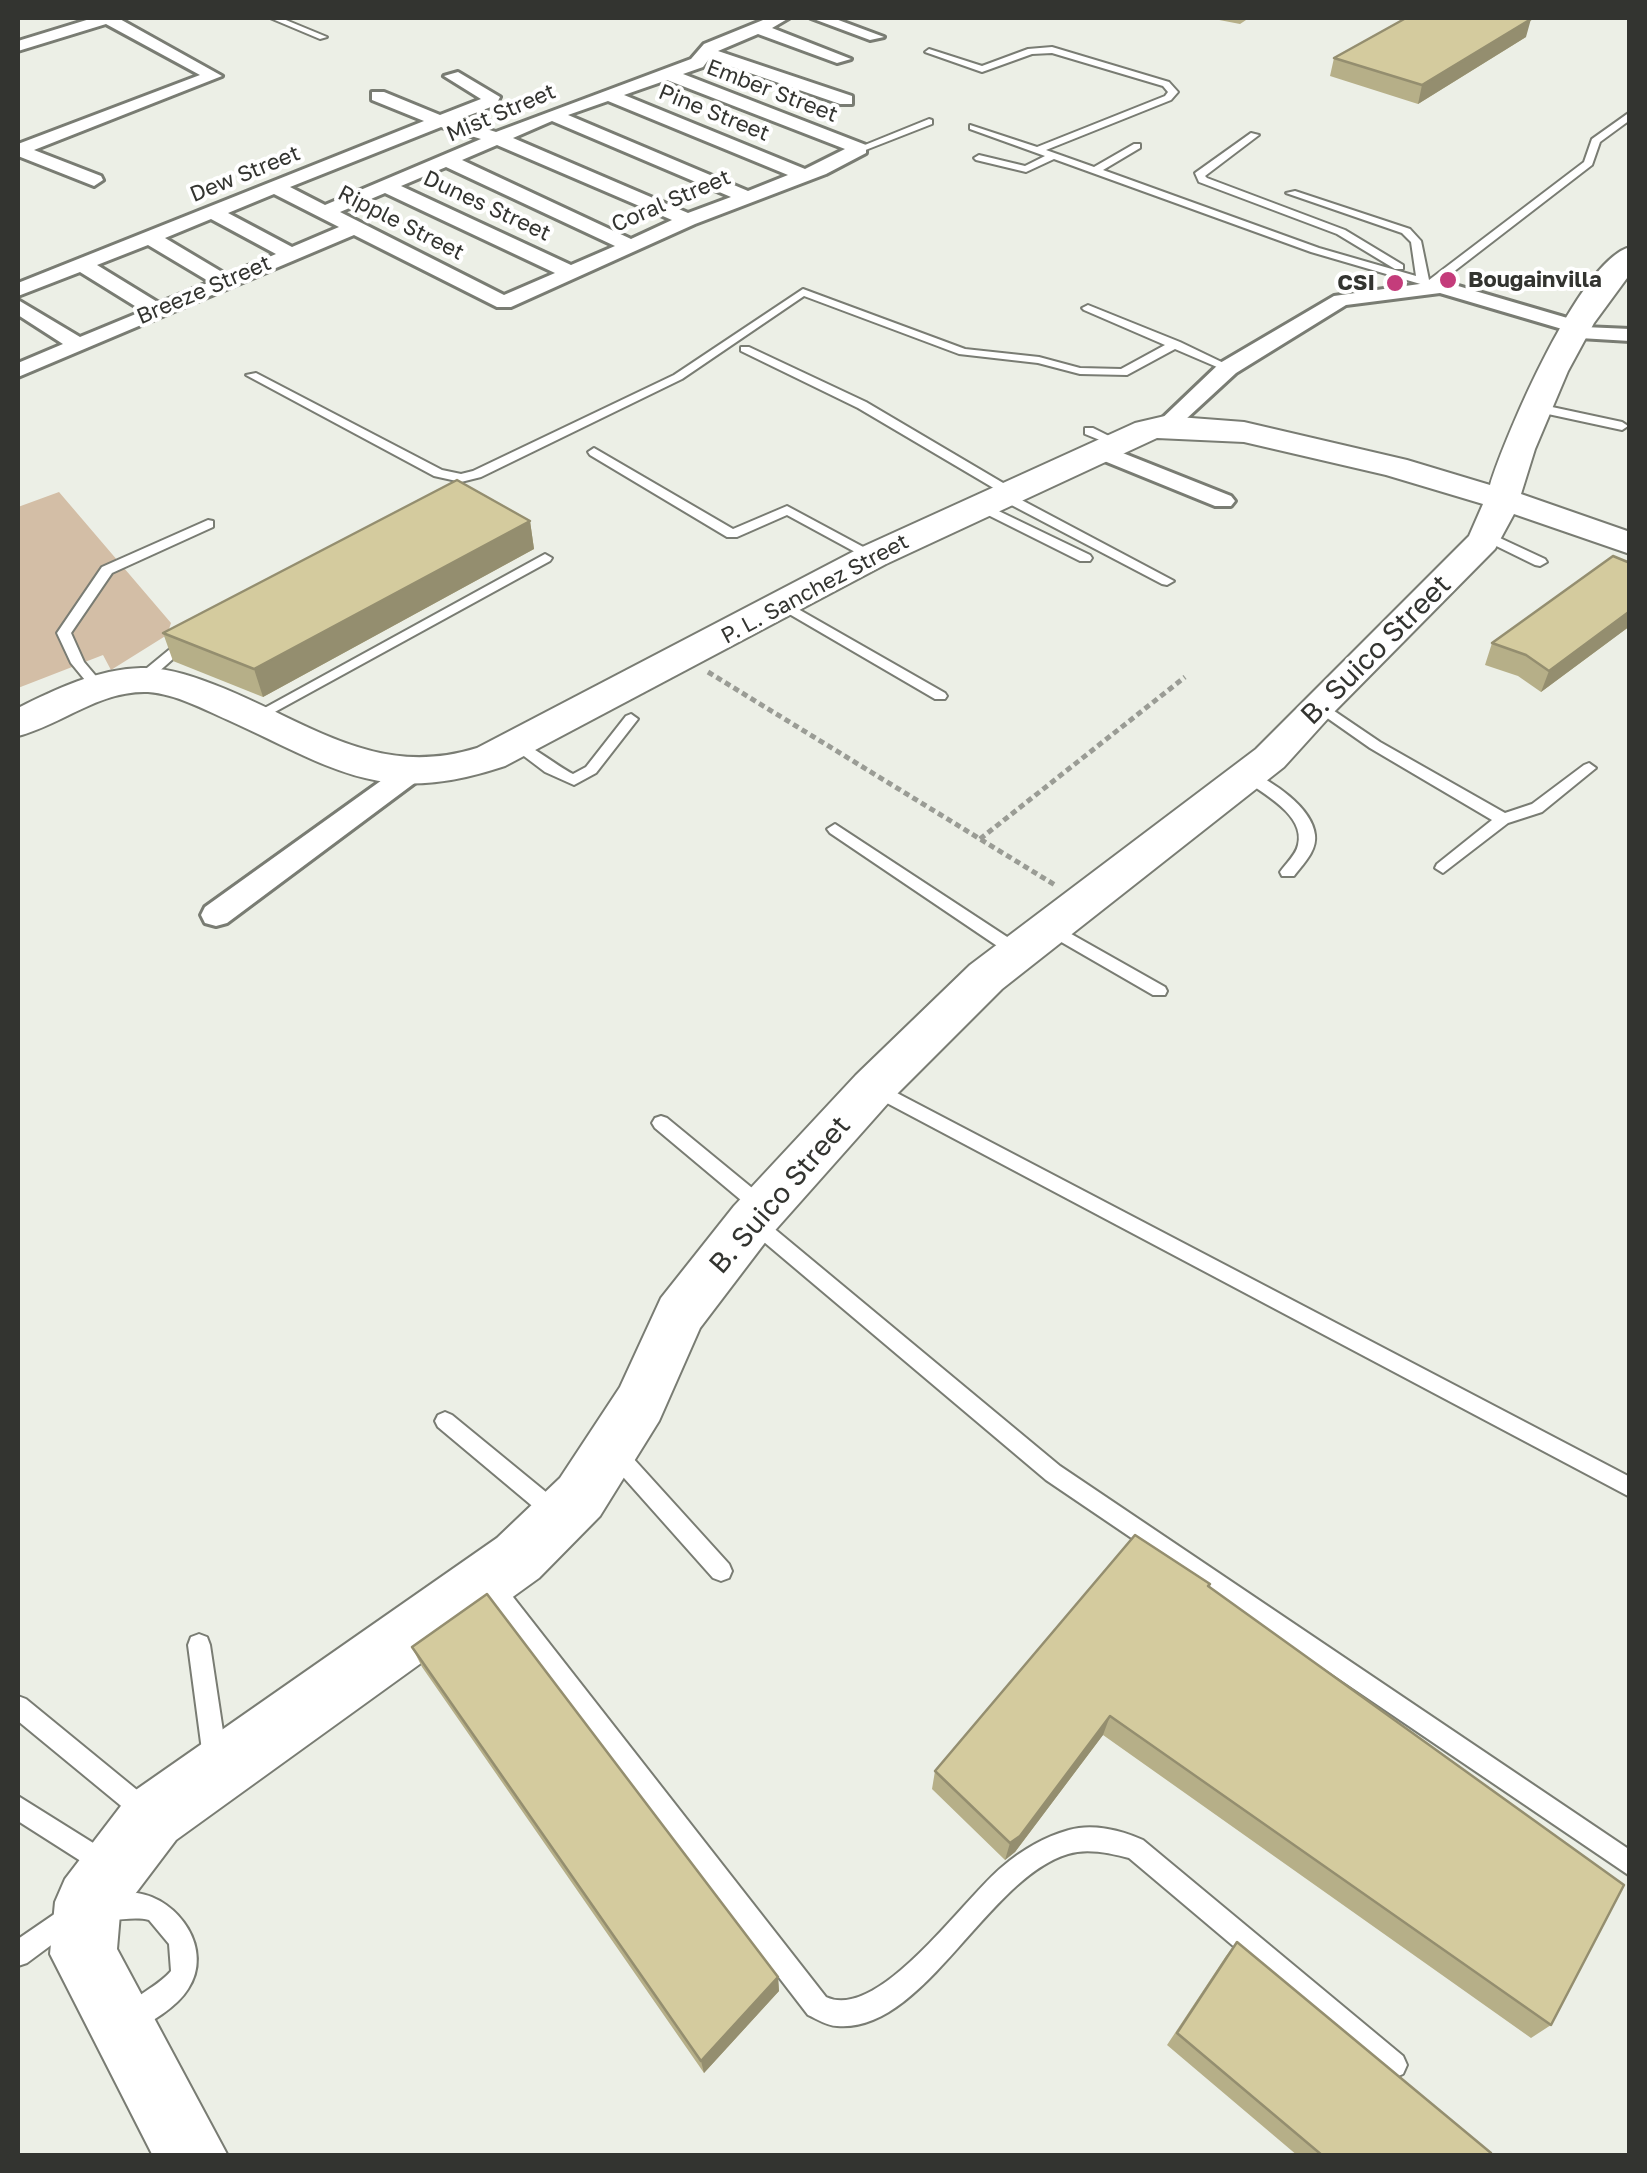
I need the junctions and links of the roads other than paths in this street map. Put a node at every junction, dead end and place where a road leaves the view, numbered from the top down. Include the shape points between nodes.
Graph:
1 (108, 18) edge
2 (274, 18) edge
3 (780, 18) edge
4 (819, 18) edge
5 (757, 28) junction
6 (323, 38) dead end
7 (876, 38) dead end
8 (19, 43) edge
9 (929, 52) dead end
10 (701, 58) junction
11 (843, 60) dead end
12 (668, 74) junction
13 (452, 76) dead end
14 (608, 94) junction
15 (378, 96) dead end
16 (846, 100) dead end
17 (552, 114) junction
18 (1630, 115) edge
19 (440, 121) junction
20 (929, 122) dead end
21 (973, 127) dead end
22 (1254, 135) dead end
23 (497, 138) junction
24 (1137, 146) dead end
25 (860, 149) junction
26 (1037, 150) junction
27 (1053, 156) junction
28 (979, 158) dead end
29 (447, 160) junction
30 (1096, 170) junction
31 (804, 175) junction
32 (94, 180) dead end
33 (384, 185) junction
34 (275, 186) junction
35 (1290, 193) dead end
36 (744, 196) junction
37 (212, 212) junction
38 (324, 212) junction
39 (688, 220) junction
40 (354, 228) junction
41 (149, 237) junction
42 (631, 246) junction
43 (290, 254) junction
44 (1630, 256) edge
45 (80, 264) junction
46 (570, 272) junction
47 (225, 282) junction
48 (1426, 282) junction
49 (18, 290) edge
50 (504, 303) joint
51 (18, 306) edge
52 (1088, 308) dead end
53 (156, 310) junction
54 (1572, 330) junction
55 (1630, 335) edge
56 (77, 344) junction
57 (1176, 344) junction
58 (744, 349) dead end
59 (54, 354) junction
60 (18, 363) edge
61 (1228, 368) junction
62 (18, 372) edge
63 (252, 376) dead end
64 (1538, 408) junction
65 (1165, 426) junction
66 (1622, 426) dead end
67 (1102, 442) junction
68 (594, 452) dead end
69 (999, 498) junction
70 (1223, 500) dead end
71 (1496, 518) junction
72 (208, 524) dead end
73 (1630, 544) edge
74 (873, 556) junction
75 (544, 558) dead end
76 (1085, 558) dead end
77 (1540, 562) dead end
78 (1167, 581) dead end
79 (784, 604) junction
80 (196, 634) edge
81 (141, 680) junction
82 (99, 688) junction
83 (940, 696) dead end
84 (1318, 705) junction
85 (257, 716) junction
86 (632, 720) dead end
87 (18, 722) edge
88 (516, 744) junction
89 (1589, 768) dead end
90 (406, 776) junction
91 (1248, 776) junction
92 (1503, 819) junction
93 (836, 830) dead end
94 (1444, 868) dead end
95 (1288, 872) dead end
96 (216, 915) dead end
97 (1051, 928) junction
98 (1159, 991) dead end
99 (873, 1088) junction
100 (661, 1123) dead end
101 (758, 1214) junction
102 (445, 1421) dead end
103 (611, 1449) junction
104 (1630, 1488) edge
105 (560, 1517) junction
106 (721, 1572) dead end
107 (487, 1580) junction
108 (199, 1645) dead end
109 (18, 1706) edge
110 (217, 1772) junction
111 (18, 1808) edge
112 (152, 1817) junction
113 (1630, 1864) edge
114 (96, 1893) junction
115 (18, 1954) edge
116 (122, 2026) junction
117 (1394, 2065) dead end
118 (192, 2156) edge

1 - 8 street
1 - 32 street via 214,76 18,150
2 - 6 lane
3 - 5 street, Mist Street
4 - 7 street
5 - 10 street, Mist Street
5 - 11 street
9 - 26 lane via 982,69 1052,50 1166,84 1173,92
10 - 12 street, Mist Street
10 - 16 street
12 - 14 street, Mist Street
12 - 25 street, Ember Street
13 - 19 street, Dew Street via 490,100
14 - 17 street, Mist Street
14 - 31 street, Pine Street
15 - 19 street
17 - 23 street, Mist Street
17 - 36 street
18 - 48 lane via 1595,141 1589,163
19 - 23 street
19 - 34 street, Dew Street
20 - 25 lane
21 - 26 lane
22 - 48 lane via 1198,175 1341,232
23 - 29 street, Mist Street
23 - 39 street
24 - 30 lane
25 - 31 street, Coral Street
26 - 27 lane
27 - 28 lane via 1026,169
27 - 30 lane
29 - 33 street, Mist Street
29 - 42 street
30 - 48 lane via 1314,250
31 - 36 street, Coral Street
33 - 38 street, Mist Street
33 - 46 street, Dunes Street
34 - 37 street, Dew Street
34 - 38 street, Ripple Street
35 - 48 lane via 1406,230 1416,242
36 - 39 street, Coral Street
37 - 41 street, Dew Street
37 - 43 street
38 - 40 street, Ripple Street
39 - 42 street, Coral Street
40 - 43 street, Breeze Street
40 - 50 street, Ripple Street
41 - 45 street, Dew Street
41 - 47 street
42 - 46 street, Coral Street
43 - 47 street, Breeze Street
44 - 54 street, B. Suico Street
45 - 49 street, Dew Street
45 - 53 street
46 - 50 street, Coral Street
47 - 53 street, Breeze Street
48 - 54 street
48 - 61 street via 1341,300
51 - 56 street
52 - 57 lane
53 - 56 street, Breeze Street
54 - 55 street
54 - 64 street, B. Suico Street
56 - 59 street, Breeze Street
57 - 61 lane
57 - 63 lane via 1123,373 1080,371 963,352 803,292 678,377 461,478 438,473
58 - 69 lane via 862,405
59 - 60 street, Breeze Street
59 - 62 street, Breeze Street
61 - 65 street
64 - 66 lane
64 - 71 street, B. Suico Street
65 - 67 street, P. L. Sanchez Street
65 - 71 street, P. L. Sanchez Street via 1280,439
67 - 69 street, P. L. Sanchez Street
67 - 70 street
68 - 74 lane via 732,534 787,510
69 - 74 street, P. L. Sanchez Street
69 - 76 lane
69 - 78 lane
71 - 73 street, P. L. Sanchez Street
71 - 77 lane
71 - 84 street, B. Suico Street via 1396,632
72 - 82 lane via 108,570 90,590 64,633
74 - 79 street, P. L. Sanchez Street
75 - 85 lane
79 - 83 lane
79 - 88 street, P. L. Sanchez Street
80 - 81 lane
81 - 82 street, P. L. Sanchez Street
81 - 85 street, P. L. Sanchez Street via 178,684
82 - 87 street, P. L. Sanchez Street
84 - 91 street, B. Suico Street
84 - 92 lane
85 - 90 street, P. L. Sanchez Street via 361,765
86 - 88 lane via 591,770 574,780
88 - 90 street, P. L. Sanchez Street via 468,768
89 - 92 lane via 1536,808
90 - 96 street
91 - 95 lane via 1298,814 1307,829 1307,845
91 - 97 street, B. Suico Street
92 - 94 lane
93 - 97 lane
97 - 98 lane
97 - 99 street, B. Suico Street via 986,976
99 - 101 street, B. Suico Street
99 - 104 lane
100 - 101 lane
101 - 103 street, B. Suico Street via 680,1314 640,1404
101 - 113 lane via 1053,1472
102 - 105 lane
103 - 105 street, B. Suico Street
103 - 106 lane
105 - 107 street, B. Suico Street
107 - 110 street, B. Suico Street
107 - 117 lane via 817,2006 838,2014 865,2010 898,1990 1032,1858 1065,1842 1098,1839 1135,1848
108 - 110 lane
109 - 112 lane
110 - 112 street, B. Suico Street
111 - 114 lane
112 - 114 street, B. Suico Street
114 - 115 lane
114 - 116 street via 83,1954
114 - 116 lane via 159,1911 177,1934 187,1964 180,1982
116 - 118 street

